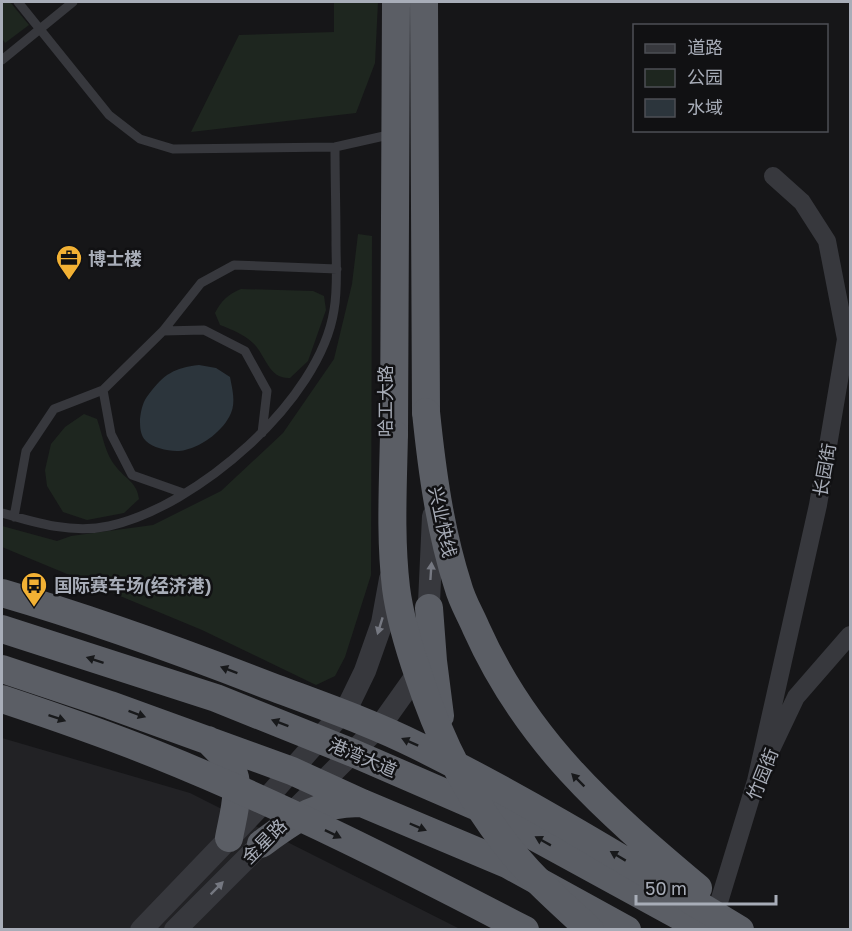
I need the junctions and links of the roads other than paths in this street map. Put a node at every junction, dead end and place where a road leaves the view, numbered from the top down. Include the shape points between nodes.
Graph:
1 (18, 2) edge
2 (73, 2) edge
3 (385, 2) edge
4 (396, 2) edge
5 (424, 2) edge
6 (435, 2) edge
7 (39, 28) junction
8 (2, 60) edge
9 (384, 136) junction
10 (335, 147) junction
11 (773, 176) dead end
12 (337, 269) junction
13 (163, 331) junction
14 (103, 390) junction
15 (262, 433) junction
16 (183, 493) junction
17 (2, 513) edge
18 (14, 517) junction
19 (2, 593) edge
20 (429, 608) junction
21 (2, 629) edge
22 (850, 636) edge
23 (2, 669) edge
24 (2, 699) edge
25 (320, 739) junction
26 (208, 740) junction
27 (353, 753) junction
28 (291, 771) junction
29 (756, 781) junction
30 (321, 785) junction
31 (362, 803) junction
32 (499, 817) junction
33 (229, 838) junction
34 (261, 844) junction
35 (705, 929) edge
36 (141, 930) edge
37 (175, 930) edge
38 (525, 930) edge
39 (590, 930) edge
40 (627, 930) edge
41 (740, 930) edge
42 (748, 930) edge

1 - 7 lane
2 - 7 lane
3 - 9 street, 哈工大路
4 - 39 highway, bridge via 392,537 402,624 429,709 474,798 539,882
42 -> 5 highway, 兴业快线, bridge via 640,839 547,745 503,683 458,589 433,473 426,412
20 -> 6 street via 436,370
7 - 8 lane
7 - 10 lane via 109,115 140,139 173,148
9 - 10 lane
9 -> 25 street, 哈工大路 via 386,508 390,578 382,623 364,671 348,706
10 - 12 lane
11 - 29 street, 长园街 via 802,202 827,241 846,339 818,505
12 - 13 lane via 234,266 201,283
12 - 15 lane via 334,311 320,354 298,391
13 - 14 lane
13 - 15 lane via 204,330 245,351 267,391
14 - 16 lane via 111,434 132,475
14 - 18 lane via 54,409 48,417 26,451
15 - 16 lane via 227,465
16 - 18 lane via 146,515 107,526 66,529
17 - 18 lane
41 -> 19 highway, bridge via 521,800 416,745 174,648
20 - 27 street via 415,677 383,722
20 - 32 highway via 437,706 447,746
25 -> 21 highway, 港湾大道 via 216,698
22 - 29 street, 竹园街 via 796,697
23 -> 26 highway
24 -> 38 highway, bridge via 155,754 257,797
25 - 27 highway, 港湾大道
25 - 28 street, 哈工大路
26 - 28 highway
26 - 33 highway via 231,765 236,782
27 - 30 street, 金星路
27 - 32 highway, 港湾大道
28 - 30 highway
28 - 33 street, 金星路
29 - 35 street, 竹园街 via 719,902
30 - 31 highway
30 - 34 street, 金星路
31 - 34 highway via 315,809
31 -> 40 highway via 507,864
35 -> 32 highway, 港湾大道
33 - 36 street, 金星路
37 -> 34 street, 金星路

